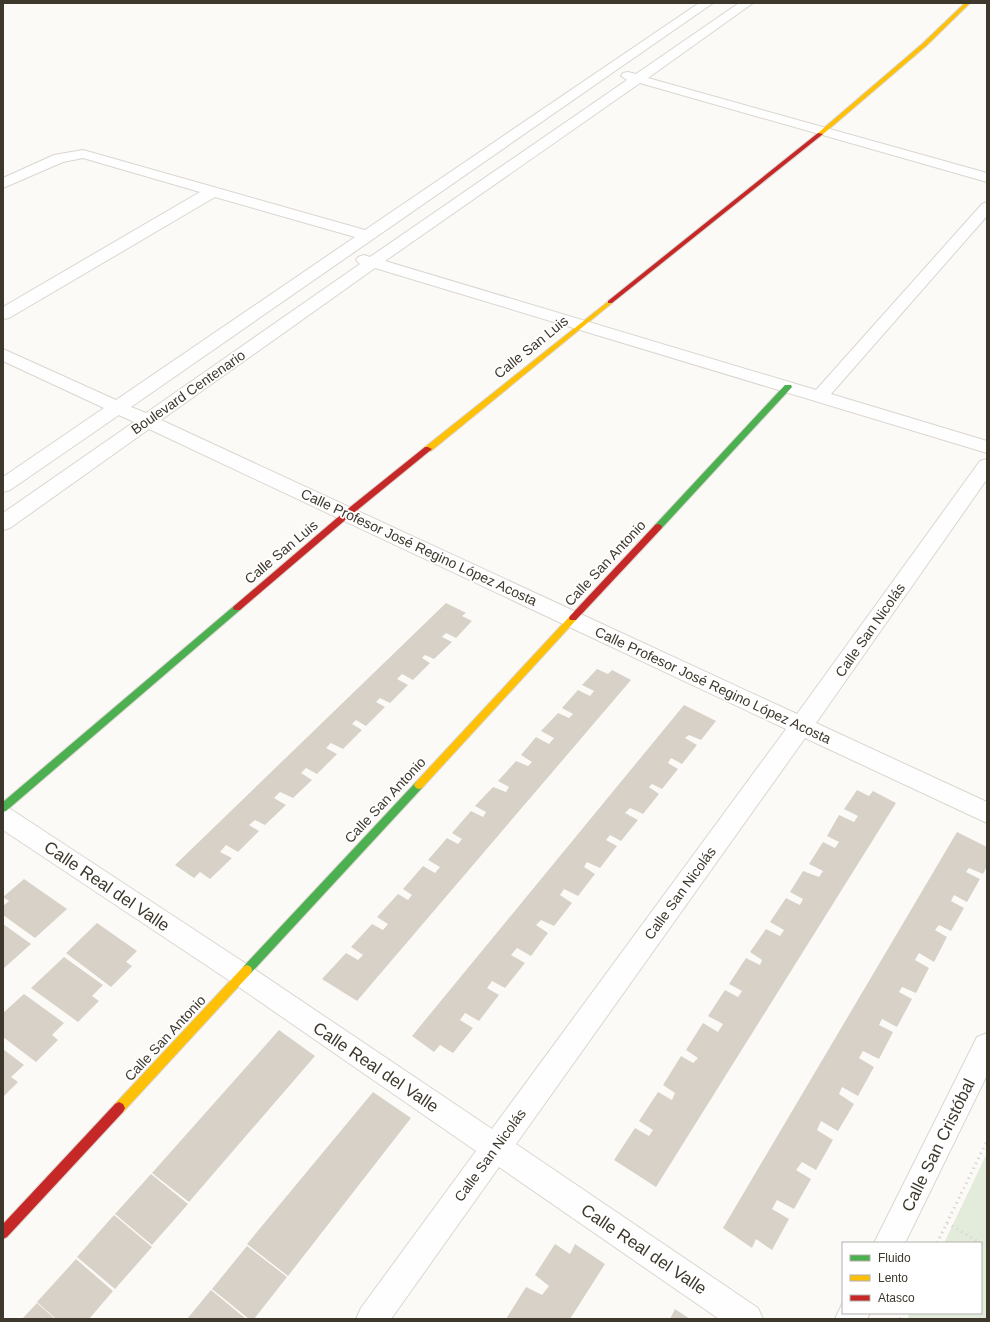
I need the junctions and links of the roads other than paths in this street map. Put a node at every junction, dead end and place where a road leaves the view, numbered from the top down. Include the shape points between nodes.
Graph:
1 (707, 3) edge
2 (747, 3) edge
3 (968, 3) edge
4 (611, 71) junction
5 (638, 80) junction
6 (823, 131) junction
7 (987, 178) edge
8 (3, 184) edge
9 (212, 192) junction
10 (987, 207) edge
11 (368, 236) junction
12 (341, 254) junction
13 (373, 262) junction
14 (3, 314) edge
15 (581, 324) junction
16 (3, 354) edge
17 (788, 387) junction
18 (820, 396) junction
19 (118, 407) junction
20 (148, 420) junction
21 (987, 447) edge
22 (987, 465) edge
23 (3, 486) edge
24 (347, 514) junction
25 (3, 522) edge
26 (572, 619) junction
27 (801, 726) junction
28 (3, 808) edge
29 (987, 813) edge
30 (3, 817) edge
31 (242, 975) junction
32 (987, 1046) edge
33 (495, 1148) junction
34 (3, 1233) edge
35 (889, 1242) edge
36 (372, 1319) edge
37 (747, 1319) edge

1 - 4 street, Boulevard Centenario
2 - 5 street, Boulevard Centenario
3 - 6 street, Calle San Luis via 924,45
4 - 5 street
4 - 11 street, Boulevard Centenario
5 - 6 street
5 - 13 street, Boulevard Centenario
6 - 7 street
6 - 15 street, Calle San Luis
8 - 9 street via 59,158 83,154
9 - 11 street
9 - 14 street
10 - 18 street
11 - 12 street, Boulevard Centenario
12 - 13 street
12 - 19 street, Boulevard Centenario
13 - 15 street
13 - 20 street, Boulevard Centenario
15 - 17 street
15 - 24 street, Calle San Luis
16 - 19 street, Calle Profesor José Regino López Acosta
17 - 18 street
17 - 26 street, Calle San Antonio
18 - 21 street
19 - 20 street, Calle Profesor José Regino López Acosta
19 - 23 street, Boulevard Centenario
20 - 24 street, Calle Profesor José Regino López Acosta
20 - 25 street, Boulevard Centenario
22 - 27 street, Calle San Nicolás
24 - 26 street, Calle Profesor José Regino López Acosta
24 - 28 street, Calle San Luis
26 - 27 street, Calle Profesor José Regino López Acosta
26 - 31 street, Calle San Antonio
27 - 29 street, Calle Profesor José Regino López Acosta
27 - 33 street, Calle San Nicolás
30 - 31 street, Calle Real del Valle
31 - 33 street, Calle Real del Valle
31 - 34 street, Calle San Antonio
32 - 35 street, Calle San Cristóbal
33 - 36 street, Calle San Nicolás
33 - 37 street, Calle Real del Valle

